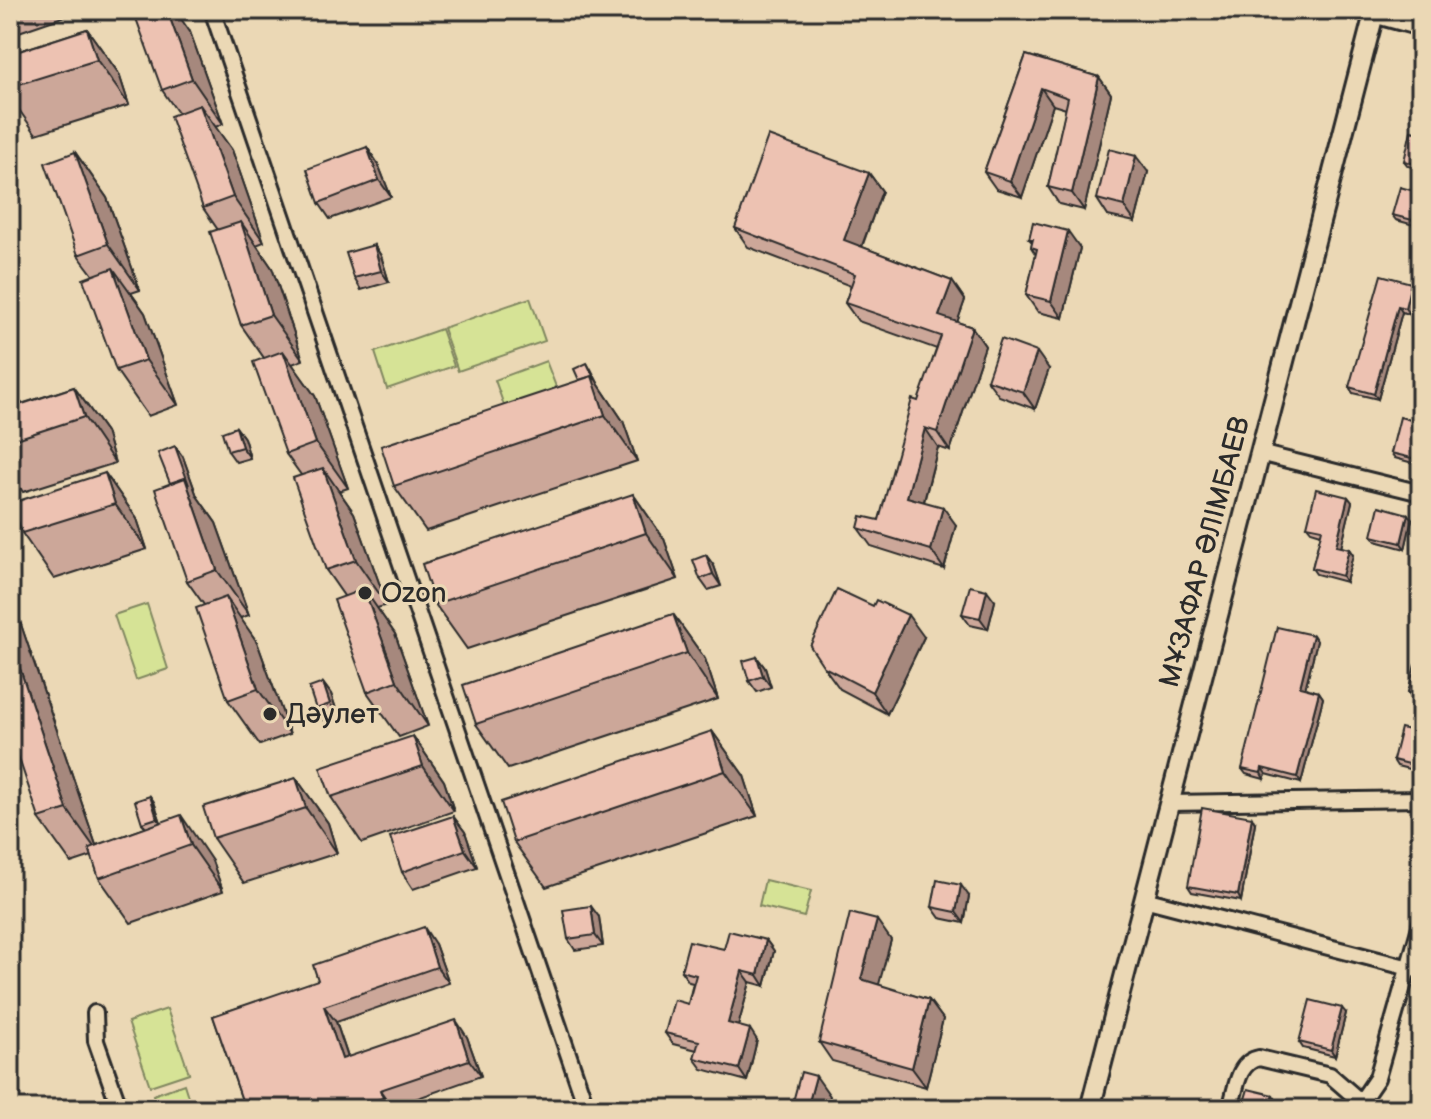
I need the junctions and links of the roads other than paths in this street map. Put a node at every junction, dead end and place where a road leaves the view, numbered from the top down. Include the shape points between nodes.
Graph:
1 (212, 10) edge
2 (1374, 13) edge
3 (1421, 28) edge
4 (1259, 453) junction
5 (1421, 493) edge
6 (1421, 799) edge
7 (1169, 803) junction
8 (1144, 899) junction
9 (1421, 923) edge
10 (1414, 970) edge
11 (95, 1013) dead end
12 (1365, 1104) edge
13 (120, 1109) edge
14 (587, 1109) edge
15 (1090, 1109) edge
16 (1230, 1109) edge

1 - 14 street
2 - 3 street
2 - 4 street, МҰЗАФАР ӘЛІМБАЕВ
4 - 5 street
4 - 7 street, МҰЗАФАР ӘЛІМБАЕВ
6 - 7 street
7 - 8 street, МҰЗАФАР ӘЛІМБАЕВ
8 - 10 street
8 - 15 street, МҰЗАФАР ӘЛІМБАЕВ
9 - 10 street
10 - 12 street
11 - 13 street via 96,1041
12 - 16 street via 1330,1075 1259,1058 1242,1067

